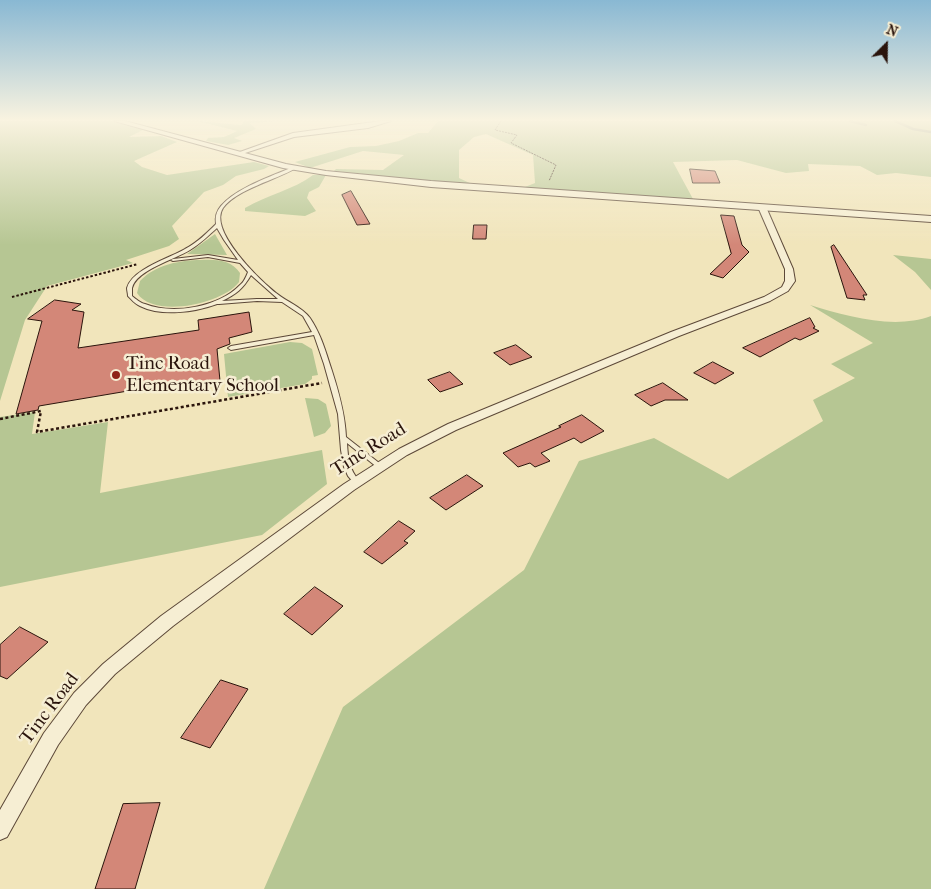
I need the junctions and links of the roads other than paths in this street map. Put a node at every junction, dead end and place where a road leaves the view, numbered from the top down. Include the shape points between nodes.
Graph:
1 (273, 162) edge
2 (294, 168) junction
3 (762, 207) junction
4 (931, 219) edge
5 (218, 225) junction
6 (240, 262) junction
7 (162, 263) junction
8 (250, 273) junction
9 (284, 301) junction
10 (215, 303) junction
11 (315, 333) junction
12 (230, 348) dead end
13 (345, 439) junction
14 (380, 466) junction
15 (356, 481) junction
16 (0, 830) edge

1 - 2 street
2 - 3 street via 404,182
2 - 5 lane via 230,200 220,211
3 - 4 street
3 - 14 street, Tinc Road via 790,274 788,285 779,293 490,410 428,438
5 - 6 lane
5 - 7 lane via 188,250
6 - 7 lane via 208,256
6 - 8 lane
7 - 10 lane via 130,284 129,294 137,303 171,310
8 - 9 lane
8 - 10 lane via 240,289
9 - 10 lane
9 - 11 lane via 307,318
11 - 12 lane
11 - 13 lane
13 - 14 lane
13 - 15 lane via 348,474
14 - 15 street, Tinc Road
15 - 16 street, Tinc Road via 167,621 109,669 80,699 51,739

